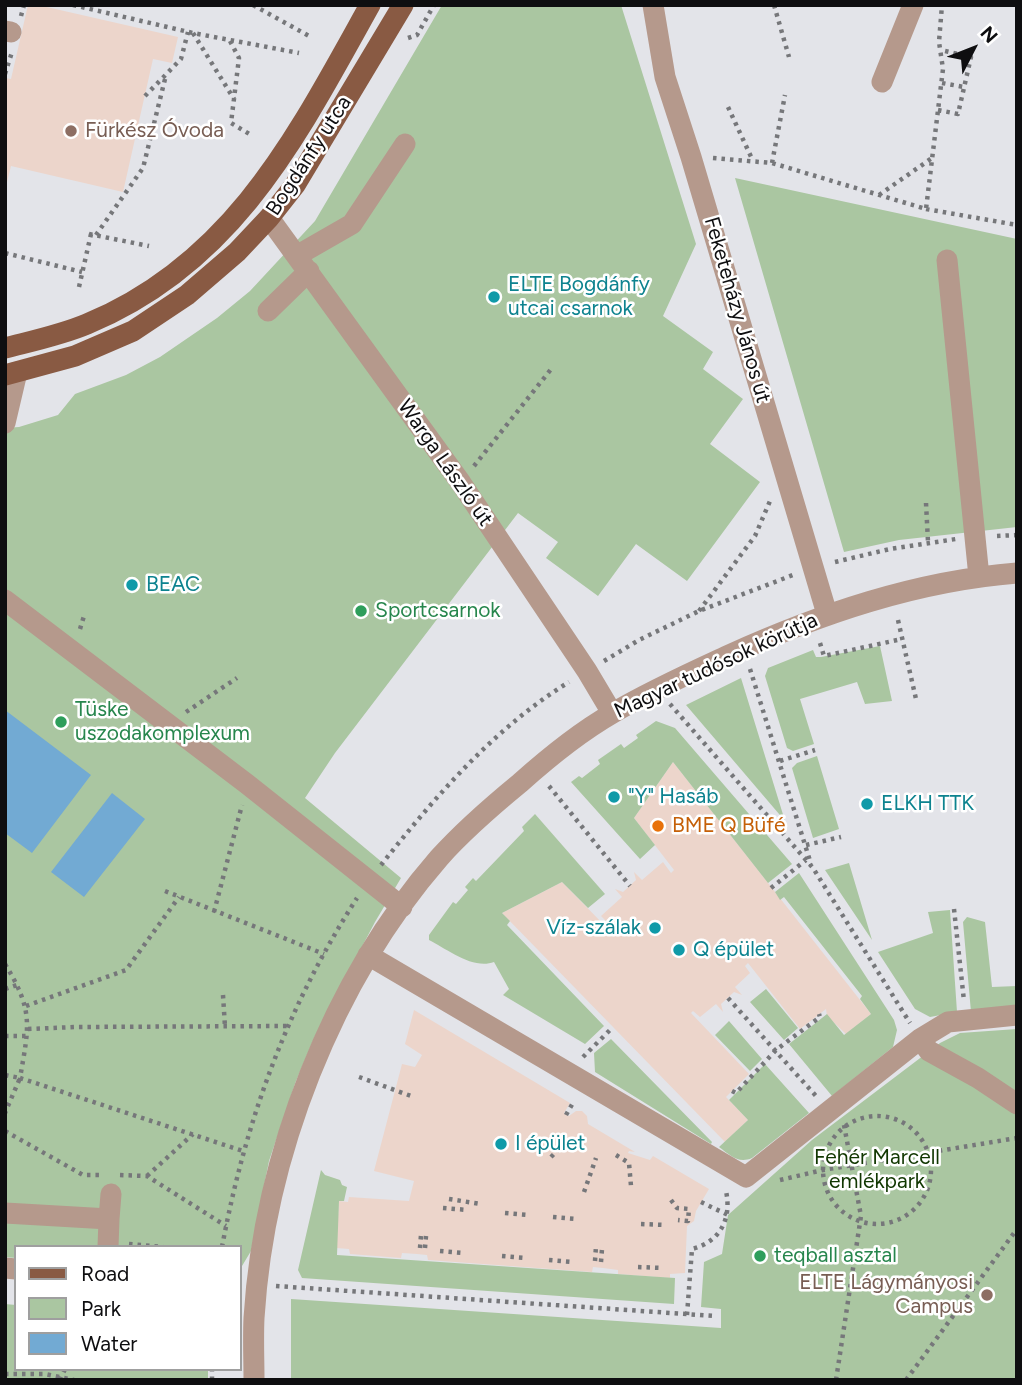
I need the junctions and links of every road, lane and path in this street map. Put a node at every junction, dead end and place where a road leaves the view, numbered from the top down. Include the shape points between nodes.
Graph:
1 (73, 5) edge
2 (253, 5) edge
3 (370, 5) edge
4 (403, 5) edge
5 (434, 5) edge
6 (653, 5) edge
7 (774, 5) edge
8 (913, 5) edge
9 (942, 5) edge
10 (190, 32) junction
11 (417, 35) dead end
12 (309, 36) dead end
13 (230, 40) junction
14 (941, 50) junction
15 (299, 52) dead end
16 (789, 58) dead end
17 (166, 75) junction
18 (882, 82) dead end
19 (942, 83) junction
20 (964, 87) junction
21 (785, 95) dead end
22 (145, 96) dead end
23 (234, 100) junction
24 (728, 107) dead end
25 (938, 110) junction
26 (251, 135) dead end
27 (405, 144) dead end
28 (691, 157) junction
29 (933, 157) junction
30 (753, 161) junction
31 (772, 163) junction
32 (879, 195) junction
33 (926, 209) junction
34 (269, 218) junction
35 (1017, 225) edge
36 (92, 234) junction
37 (149, 246) dead end
38 (5, 253) edge
39 (947, 260) dead end
40 (304, 263) junction
41 (82, 272) junction
42 (79, 287) dead end
43 (268, 311) dead end
44 (5, 348) edge
45 (552, 368) dead end
46 (11, 373) edge
47 (5, 424) edge
48 (461, 483) junction
49 (790, 488) junction
50 (926, 503) dead end
51 (1017, 535) edge
52 (975, 537) junction
53 (928, 542) junction
54 (813, 568) junction
55 (1017, 573) edge
56 (979, 577) junction
57 (5, 600) edge
58 (699, 611) dead end
59 (827, 614) junction
60 (84, 616) dead end
61 (898, 620) dead end
62 (79, 630) dead end
63 (902, 639) junction
64 (820, 643) dead end
65 (743, 649) junction
66 (237, 678) dead end
67 (657, 688) junction
68 (916, 699) dead end
69 (612, 713) junction
70 (168, 724) junction
71 (815, 750) dead end
72 (780, 761) junction
73 (535, 770) junction
74 (247, 784) junction
75 (841, 836) dead end
76 (806, 845) junction
77 (806, 860) junction
78 (813, 868) junction
79 (629, 886) dead end
80 (771, 888) dead end
81 (165, 891) dead end
82 (179, 897) junction
83 (402, 906) junction
84 (954, 909) dead end
85 (214, 912) junction
86 (324, 954) dead end
87 (368, 955) junction
88 (5, 964) edge
89 (17, 985) junction
90 (5, 989) edge
91 (223, 995) dead end
92 (728, 998) dead end
93 (26, 1006) junction
94 (819, 1014) dead end
95 (1017, 1015) edge
96 (966, 1019) junction
97 (288, 1026) dead end
98 (225, 1027) junction
99 (613, 1027) dead end
100 (28, 1033) junction
101 (5, 1036) edge
102 (920, 1039) junction
103 (589, 1050) dead end
104 (776, 1050) junction
105 (5, 1075) edge
106 (359, 1077) dead end
107 (20, 1078) junction
108 (732, 1091) dead end
109 (411, 1096) dead end
110 (1017, 1104) edge
111 (5, 1113) edge
112 (838, 1119) junction
113 (193, 1134) junction
114 (1017, 1138) edge
115 (583, 1143) dead end
116 (243, 1151) dead end
117 (928, 1153) junction
118 (616, 1155) dead end
119 (551, 1157) dead end
120 (596, 1158) dead end
121 (852, 1166) junction
122 (823, 1170) junction
123 (737, 1172) junction
124 (147, 1176) dead end
125 (631, 1186) dead end
126 (584, 1192) dead end
127 (111, 1194) dead end
128 (449, 1199) dead end
129 (671, 1200) dead end
130 (701, 1202) dead end
131 (481, 1205) dead end
132 (443, 1208) dead end
133 (468, 1210) dead end
134 (5, 1213) edge
135 (505, 1213) dead end
136 (529, 1215) dead end
137 (728, 1215) junction
138 (552, 1217) dead end
139 (109, 1219) junction
140 (577, 1219) dead end
141 (678, 1220) dead end
142 (861, 1221) junction
143 (642, 1224) dead end
144 (666, 1225) dead end
145 (1017, 1229) edge
146 (422, 1237) dead end
147 (108, 1245) edge
148 (596, 1246) dead end
149 (421, 1248) dead end
150 (602, 1249) dead end
151 (440, 1251) dead end
152 (464, 1253) dead end
153 (502, 1256) dead end
154 (526, 1258) dead end
155 (549, 1260) dead end
156 (573, 1262) dead end
157 (638, 1267) dead end
158 (662, 1268) dead end
159 (249, 1284) edge
160 (687, 1315) junction
161 (715, 1316) dead end
162 (5, 1374) edge
163 (61, 1378) edge
164 (74, 1380) edge
165 (254, 1380) edge
166 (836, 1380) edge
167 (906, 1380) edge

1 - 10 path
2 - 12 path
3 - 44 main road, Bogdánfy utca via 274,170 195,257 113,312
4 - 34 main road, Bogdánfy utca via 307,166
5 - 11 path
6 - 28 street, Feketeházy János út via 665,77
7 - 16 path
8 - 18 street
9 - 14 path
10 - 13 path
10 - 17 path via 181,59
10 - 23 path
13 - 15 path
13 - 23 path via 239,58
14 - 19 path
14 - 20 path via 971,57
17 - 22 path
17 - 36 path via 143,169
19 - 20 path
19 - 25 path
20 - 25 path via 958,114
21 - 31 path
23 - 26 path via 231,123
24 - 30 path
25 - 29 path
27 - 40 street via 352,223
28 - 30 path
28 - 49 street, Feketeházy János út
29 - 32 path
29 - 33 path
30 - 31 path
31 - 32 path
32 - 33 path
33 - 35 path
34 - 40 street, Warga László út
34 - 46 main road, Bogdánfy utca via 222,266 151,321 75,356
36 - 37 path
36 - 41 path
38 - 41 path
39 - 52 street
40 - 43 street
40 - 48 street, Warga László út
41 - 42 path
45 - 48 path
46 - 47 street
48 - 69 street, Warga László út
49 - 54 street, Feketeházy János út
49 - 58 path via 772,497 755,536
50 - 53 path
51 - 52 path
52 - 53 path
52 - 56 street
53 - 54 path
54 - 59 street, Feketeházy János út
55 - 56 street, Magyar tudósok körútja
56 - 59 street, Magyar tudósok körútja
57 - 70 street
59 - 65 street, Magyar tudósok körútja
60 - 62 path
61 - 63 path
63 - 64 path via 824,656
63 - 68 path
65 - 67 street, Magyar tudósok körútja
65 - 72 path
66 - 70 path
67 - 69 street, Magyar tudósok körútja
67 - 77 path
69 - 73 street, Magyar tudósok körútja
70 - 74 street
71 - 72 path
72 - 76 path
73 - 79 path
73 - 83 street, Magyar tudósok körútja via 439,858
74 - 83 street
74 - 85 path
75 - 76 path
76 - 78 path
77 - 78 path
77 - 80 path
78 - 102 path
81 - 82 path
82 - 85 path
82 - 93 path via 126,970
83 - 87 street, Magyar tudósok körútja
84 - 96 path
85 - 86 path
87 - 123 street
87 - 159 street, Magyar tudósok körútja via 295,1116
88 - 89 path
89 - 90 path
89 - 93 path
91 - 98 path
92 - 104 path
93 - 100 path
94 - 104 path
95 - 96 street
96 - 102 street via 948,1022
97 - 98 path
98 - 100 path via 75,1027
99 - 103 path
100 - 101 path
100 - 107 path
102 - 110 street via 929,1051
102 - 112 street
104 - 108 path via 736,1093
104 - 112 path
105 - 107 path
106 - 109 path
107 - 111 path
107 - 113 path
112 - 117 path via 888,1117 899,1121 916,1133
112 - 121 path
112 - 122 path
112 - 123 street
113 - 116 path
113 - 124 path
114 - 117 path
115 - 119 path via 567,1141
117 - 121 path
117 - 142 path via 929,1182 915,1207 890,1222
118 - 125 path via 629,1163
120 - 126 path
121 - 122 path
121 - 142 path
122 - 123 path via 760,1185
122 - 142 path via 833,1202
123 - 137 path via 722,1181
127 - 139 street
128 - 131 path
129 - 141 path via 677,1208 689,1209 688,1221
130 - 137 path
132 - 133 path
134 - 139 street
135 - 136 path
137 - 160 path via 712,1241 692,1249
138 - 140 path
139 - 147 street
142 - 166 path
143 - 144 path
145 - 167 path
146 - 149 path
148 - 150 path via 598,1262
151 - 152 path
153 - 154 path
155 - 156 path
157 - 158 path
159 - 160 path
159 - 165 street, Magyar tudósok körútja
160 - 161 path
162 - 163 path
163 - 164 path

